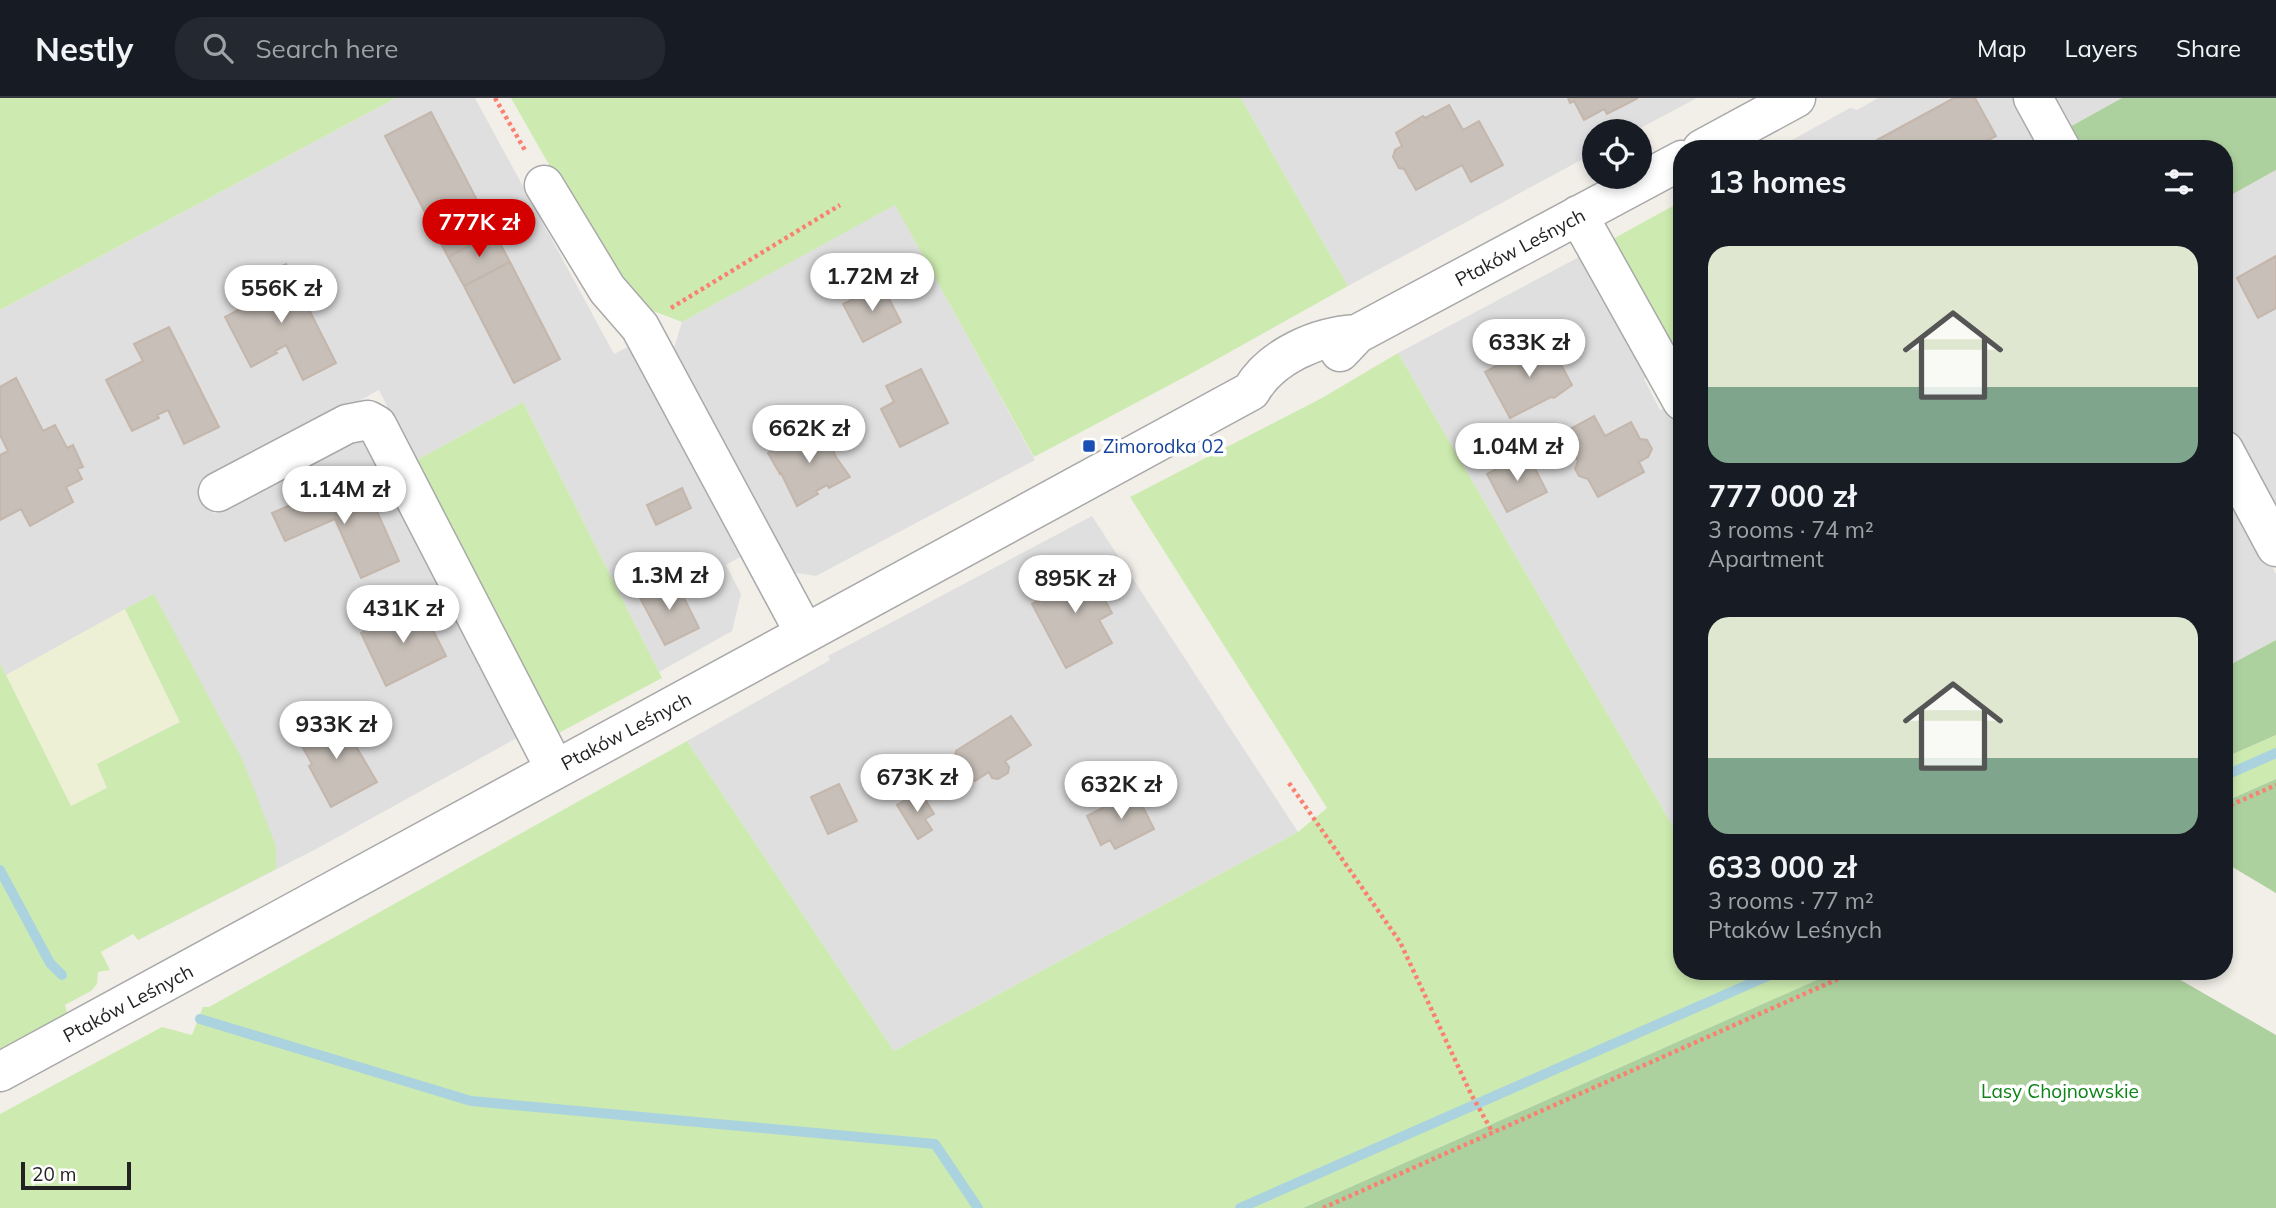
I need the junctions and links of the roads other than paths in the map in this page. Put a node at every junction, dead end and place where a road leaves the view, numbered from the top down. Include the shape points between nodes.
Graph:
1 (1796, 98) edge
2 (2033, 98) edge
3 (1719, 140) edge
4 (2057, 140) edge
5 (1673, 165) edge
6 (544, 185) road end
7 (1578, 215) junction
8 (1673, 385) edge
9 (2233, 467) edge
10 (218, 492) dead end
11 (2276, 547) edge
12 (804, 632) junction
13 (555, 769) junction
14 (0, 1072) edge

1 - 3 street
2 - 4 street
5 - 7 street, Ptaków Leśnych
6 - 12 street via 607,289 640,327
7 - 8 street
7 - 12 street, Ptaków Leśnych via 1357,334 1327,364 1308,375 1269,392 1251,391
9 - 11 street
10 - 13 street via 347,424 368,420 377,425
12 - 13 street, Ptaków Leśnych
13 - 14 street, Ptaków Leśnych

